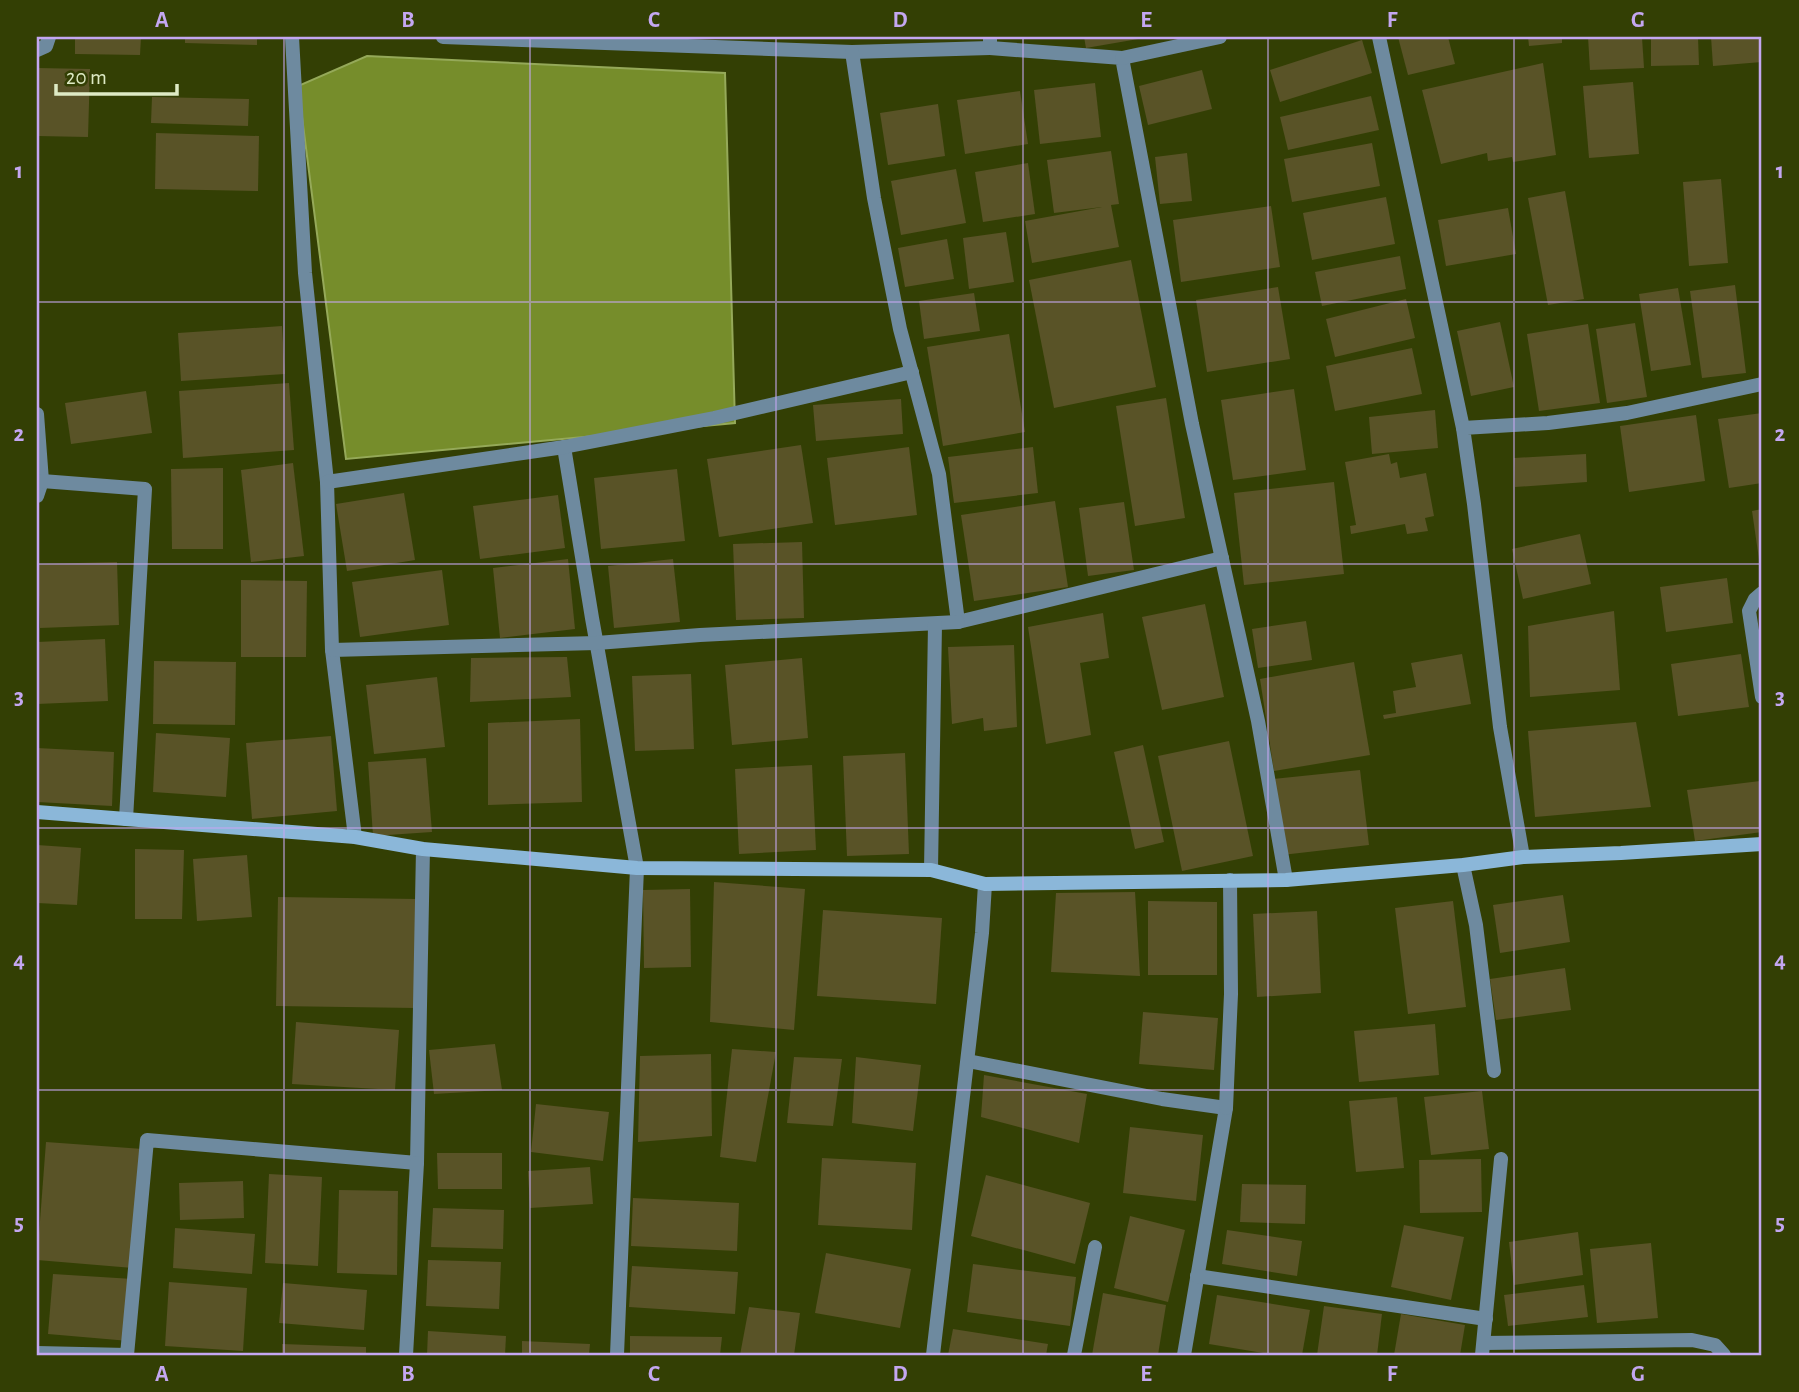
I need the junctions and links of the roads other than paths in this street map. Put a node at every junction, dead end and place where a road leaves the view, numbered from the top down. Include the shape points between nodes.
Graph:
1 (49, 37) edge
2 (292, 37) edge
3 (443, 37) edge
4 (1220, 37) edge
5 (1379, 37) edge
6 (521, 38) edge
7 (717, 42) edge
8 (990, 42) edge
9 (37, 50) edge
10 (852, 52) junction
11 (1122, 58) junction
12 (912, 372) junction
13 (1762, 384) edge
14 (37, 414) edge
15 (1462, 428) junction
16 (564, 447) junction
17 (42, 481) junction
18 (327, 482) junction
19 (37, 496) edge
20 (1222, 558) junction
21 (1762, 593) edge
22 (958, 622) junction
23 (935, 624) junction
24 (597, 643) junction
25 (332, 650) junction
26 (1762, 697) edge
27 (37, 812) edge
28 (126, 819) junction
29 (355, 837) junction
30 (1762, 844) edge
31 (423, 849) junction
32 (1522, 857) junction
33 (1463, 865) junction
34 (637, 868) junction
35 (931, 870) junction
36 (1230, 880) junction
37 (1286, 880) junction
38 (985, 884) junction
39 (968, 1061) junction
40 (1494, 1071) dead end
41 (1226, 1108) junction
42 (1501, 1159) dead end
43 (417, 1163) junction
44 (1095, 1247) dead end
45 (1197, 1276) junction
46 (1486, 1319) junction
47 (1483, 1349) edge
48 (37, 1353) edge
49 (127, 1355) edge
50 (406, 1355) edge
51 (617, 1355) edge
52 (933, 1355) edge
53 (1074, 1355) edge
54 (1184, 1355) edge
55 (1724, 1355) edge

1 - 9 street via 46,46
2 - 18 street via 305,273
3 - 6 street
4 - 11 street
5 - 15 street
6 - 7 street
7 - 10 street
8 - 10 street
8 - 11 street
10 - 12 street via 874,198
11 - 20 street
12 - 16 street
12 - 22 street via 939,474
13 - 15 street via 1627,412
14 - 17 street
15 - 32 street via 1500,727
16 - 18 street
16 - 24 street
17 - 19 street
17 - 28 street via 145,489
18 - 25 street
20 - 22 street
20 - 37 street via 1258,720
21 - 26 street via 1749,611
22 - 23 street
23 - 24 street
23 - 35 street
24 - 25 street
24 - 34 street
25 - 29 street
27 - 28 street
28 - 29 street
29 - 31 street
30 - 32 street
31 - 34 street
31 - 43 street
32 - 33 street
33 - 37 street
33 - 40 street via 1476,925
34 - 35 street
34 - 51 street
35 - 38 street
36 - 37 street
36 - 38 street
36 - 41 street
38 - 39 street
39 - 41 street
39 - 52 street
41 - 45 street
42 - 46 street
43 - 49 street via 147,1140
43 - 50 street
44 - 53 street
45 - 46 street
45 - 54 street
46 - 47 street
47 - 55 street via 1692,1340 1715,1345
48 - 49 street

